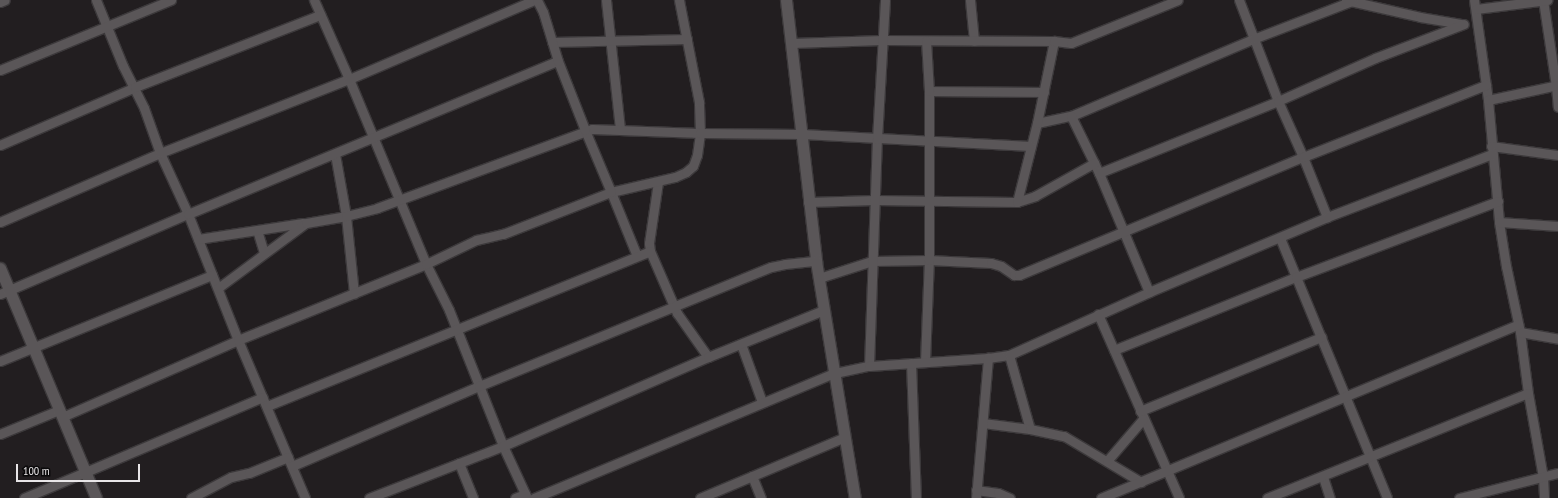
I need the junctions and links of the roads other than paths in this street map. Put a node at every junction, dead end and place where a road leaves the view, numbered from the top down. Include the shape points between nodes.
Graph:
1 (5, 0) edge
2 (96, 0) edge
3 (171, 0) edge
4 (314, 0) edge
5 (535, 0) edge
6 (606, 0) edge
7 (679, 0) edge
8 (786, 0) edge
9 (885, 0) edge
10 (970, 0) edge
11 (1178, 0) edge
12 (1239, 0) edge
13 (1543, 0) edge
14 (1549, 0) edge
15 (1349, 1) edge
16 (0, 2) edge
17 (1475, 5) edge
18 (320, 15) junction
19 (1464, 24) junction
20 (1478, 25) junction
21 (106, 26) junction
22 (687, 39) junction
23 (1253, 39) junction
24 (882, 40) junction
25 (612, 41) junction
26 (926, 41) junction
27 (974, 41) junction
28 (1054, 41) junction
29 (552, 42) junction
30 (792, 43) junction
31 (558, 61) junction
32 (0, 70) edge
33 (349, 79) junction
34 (1486, 85) junction
35 (1557, 86) edge
36 (135, 87) junction
37 (929, 90) junction
38 (1044, 92) junction
39 (1488, 100) junction
40 (1278, 101) junction
41 (1558, 107) edge
42 (1071, 116) junction
43 (1037, 124) junction
44 (620, 129) junction
45 (585, 130) junction
46 (700, 133) junction
47 (802, 134) junction
48 (373, 137) junction
49 (876, 139) junction
50 (929, 141) junction
51 (0, 145) edge
52 (1031, 146) junction
53 (1492, 150) junction
54 (160, 153) junction
55 (335, 154) junction
56 (1558, 155) edge
57 (1303, 157) junction
58 (1094, 163) junction
59 (1099, 173) junction
60 (658, 182) junction
61 (611, 192) junction
62 (399, 200) junction
63 (874, 200) junction
64 (928, 200) junction
65 (1498, 201) junction
66 (808, 202) junction
67 (1017, 202) junction
68 (188, 214) junction
69 (346, 216) junction
70 (1327, 217) junction
71 (0, 222) edge
72 (1499, 222) junction
73 (306, 223) junction
74 (1558, 226) edge
75 (257, 230) junction
76 (1123, 232) junction
77 (1280, 238) junction
78 (198, 239) junction
79 (650, 251) junction
80 (264, 253) junction
81 (637, 256) junction
82 (929, 260) junction
83 (816, 261) junction
84 (872, 261) junction
85 (426, 264) junction
86 (0, 268) edge
87 (212, 275) junction
88 (819, 278) junction
89 (1296, 278) junction
90 (218, 288) junction
91 (5, 292) edge
92 (1149, 292) junction
93 (354, 294) junction
94 (675, 308) junction
95 (824, 310) junction
96 (1098, 314) junction
97 (1519, 328) junction
98 (456, 330) junction
99 (1321, 337) junction
100 (1558, 339) edge
101 (238, 340) junction
102 (741, 344) junction
103 (34, 348) junction
104 (1114, 350) junction
105 (1009, 355) junction
106 (708, 357) junction
107 (988, 358) junction
108 (0, 361) edge
109 (925, 362) junction
110 (911, 363) junction
111 (869, 366) junction
112 (835, 373) junction
113 (479, 386) junction
114 (1528, 393) junction
115 (263, 397) junction
116 (1346, 397) junction
117 (762, 402) junction
118 (267, 406) junction
119 (61, 413) junction
120 (1141, 415) junction
121 (983, 423) junction
122 (1030, 429) junction
123 (0, 434) edge
124 (845, 437) junction
125 (503, 446) junction
126 (1371, 456) junction
127 (288, 457) junction
128 (1107, 461) junction
129 (459, 463) junction
130 (292, 466) junction
131 (1167, 471) junction
132 (86, 473) junction
133 (1558, 473) edge
134 (752, 476) junction
135 (1323, 476) junction
136 (1544, 477) junction
137 (1140, 482) junction
138 (976, 494) edge
139 (526, 496) edge
140 (24, 498) edge
141 (96, 498) edge
142 (191, 498) edge
143 (305, 498) edge
144 (369, 498) edge
145 (471, 498) edge
146 (515, 498) edge
147 (534, 498) edge
148 (700, 498) edge
149 (761, 498) edge
150 (854, 498) edge
151 (916, 498) edge
152 (1010, 498) edge
153 (1101, 498) edge
154 (1179, 498) edge
155 (1268, 498) edge
156 (1330, 498) edge
157 (1387, 498) edge
158 (1459, 498) edge
159 (1544, 498) edge

1 - 16 street
2 - 21 street
3 - 21 street
4 - 18 street
5 - 29 street via 543,12
5 - 33 street
6 - 25 street
7 - 22 street
8 - 30 street
9 - 24 street
10 - 27 street
11 - 28 street via 1071,43
12 - 23 street
13 - 14 street
13 - 17 street
13 - 35 street
15 - 19 street
15 - 23 street
17 - 20 street
18 - 33 street
18 - 36 street
19 - 20 street
19 - 40 street via 1374,58
20 - 34 street
21 - 32 street
21 - 36 street via 122,66
22 - 25 street
22 - 46 street via 699,102
23 - 40 street
23 - 42 street
24 - 26 street
24 - 30 street
24 - 49 street
25 - 29 street
25 - 44 street
26 - 27 street
26 - 37 street
27 - 28 street
28 - 38 street
29 - 31 street
30 - 47 street
31 - 45 street
31 - 48 street
33 - 48 street
33 - 54 street
34 - 39 street
34 - 57 street
35 - 39 street
35 - 41 street
36 - 51 street
36 - 54 street
37 - 38 street
37 - 50 street
38 - 43 street
39 - 53 street
40 - 57 street
40 - 59 street
42 - 43 street
42 - 58 street
43 - 52 street
44 - 45 street
44 - 46 street
45 - 61 street
45 - 62 street
46 - 47 street
46 - 60 street via 693,166 686,172
47 - 49 street
47 - 66 street
48 - 55 street
48 - 62 street
49 - 50 street
49 - 63 street
50 - 52 street
50 - 64 street
52 - 67 street
53 - 56 street
53 - 65 street
53 - 70 street
54 - 68 street
54 - 71 street
55 - 68 street
55 - 69 street
57 - 70 street
57 - 76 street
58 - 59 street
58 - 67 street via 1035,196
59 - 76 street
60 - 61 street
60 - 79 street
61 - 81 street
61 - 85 street via 503,234 476,240
62 - 69 street
62 - 85 street
63 - 64 street
63 - 66 street
63 - 84 street
64 - 67 street
64 - 82 street
65 - 72 street
65 - 89 street
66 - 83 street
68 - 78 street
68 - 91 street
69 - 73 street
69 - 93 street
70 - 77 street
72 - 74 street
72 - 97 street
73 - 75 street
73 - 80 street
75 - 78 street
75 - 80 street
76 - 82 street via 1019,275 991,263
76 - 92 street
77 - 89 street
77 - 92 street
78 - 87 street
79 - 81 street
79 - 94 street
80 - 90 street
81 - 98 street
82 - 84 street
82 - 109 street
83 - 88 street
83 - 94 street via 771,267
84 - 88 street
84 - 111 street
85 - 93 street
85 - 98 street via 446,303
86 - 91 street
87 - 90 street
87 - 103 street
88 - 95 street
89 - 99 street
89 - 104 street
90 - 101 street
91 - 103 street
92 - 96 street
93 - 101 street
94 - 106 street
94 - 113 street
95 - 102 street
95 - 112 street
96 - 104 street
96 - 105 street
97 - 100 street
97 - 114 street
97 - 116 street
98 - 113 street
98 - 118 street
99 - 116 street
99 - 120 street
101 - 115 street
101 - 119 street
102 - 106 street
102 - 117 street
103 - 108 street
103 - 119 street
104 - 120 street
105 - 107 street
105 - 122 street
106 - 125 street
107 - 109 street
107 - 121 street
109 - 110 street
110 - 111 street
110 - 151 street
111 - 112 street
112 - 117 street
112 - 124 street
113 - 125 street
113 - 130 street
114 - 126 street
114 - 136 street
115 - 118 street
115 - 132 street
116 - 126 street
116 - 131 street
117 - 147 street
118 - 127 street
119 - 123 street
119 - 132 street
120 - 128 street
120 - 131 street
121 - 122 street
121 - 138 street
122 - 128 street via 1064,436
124 - 134 street
124 - 150 street
125 - 129 street
125 - 139 street
126 - 135 street
126 - 157 street
127 - 130 street
127 - 142 street via 249,473 231,476
128 - 137 street
129 - 144 street
129 - 145 street
130 - 143 street
131 - 137 street
131 - 154 street
132 - 140 street
132 - 141 street
133 - 136 street
134 - 148 street
134 - 149 street
135 - 155 street
135 - 156 street
136 - 158 street
136 - 159 street
137 - 153 street
138 - 152 street via 998,493
139 - 146 street

